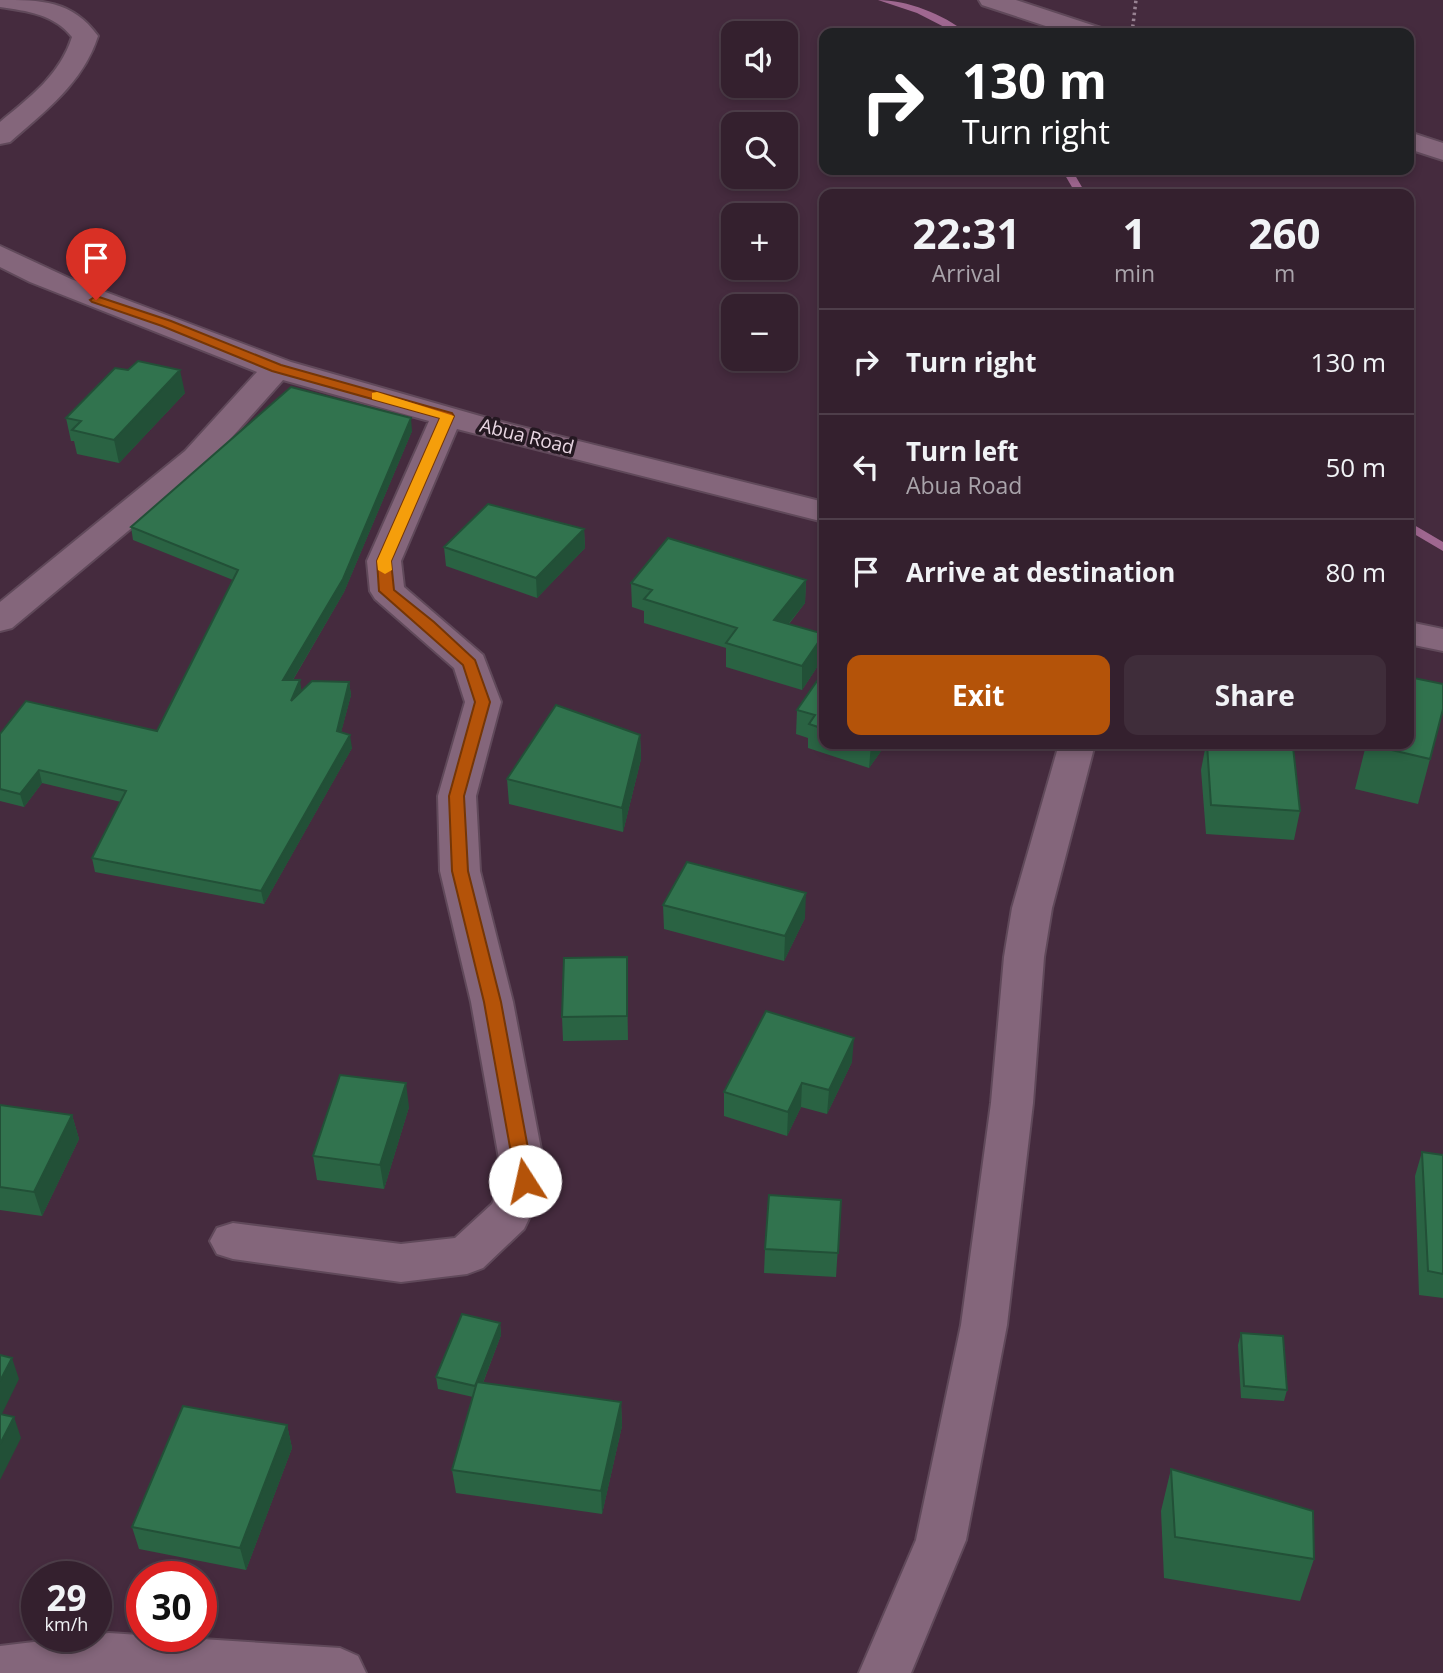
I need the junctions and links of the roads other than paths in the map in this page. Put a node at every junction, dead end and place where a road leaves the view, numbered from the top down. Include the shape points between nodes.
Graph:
1 (0, 0) edge
2 (991, 0) edge
3 (1077, 28) edge
4 (0, 135) edge
5 (1414, 142) edge
6 (1443, 152) edge
7 (0, 255) edge
8 (277, 368) junction
9 (447, 416) junction
10 (819, 511) edge
11 (0, 620) edge
12 (1414, 635) edge
13 (1443, 640) edge
14 (1076, 749) edge
15 (233, 1241) dead end
16 (0, 1671) edge
17 (340, 1673) edge
18 (885, 1673) edge

1 - 4 street via 55,11 75,22 85,36 69,71
2 - 3 street
5 - 6 street
7 - 8 street, Abua Road via 96,300
8 - 9 street, Abua Road
8 - 11 street via 197,458
9 - 10 street, Abua Road
9 - 15 street via 384,561 387,591 470,663 483,702 457,796 460,871 492,1002 525,1181 508,1216 467,1255 401,1263
12 - 13 street
14 - 18 street via 1030,920 984,1325 941,1540
16 - 17 street via 109,1657

